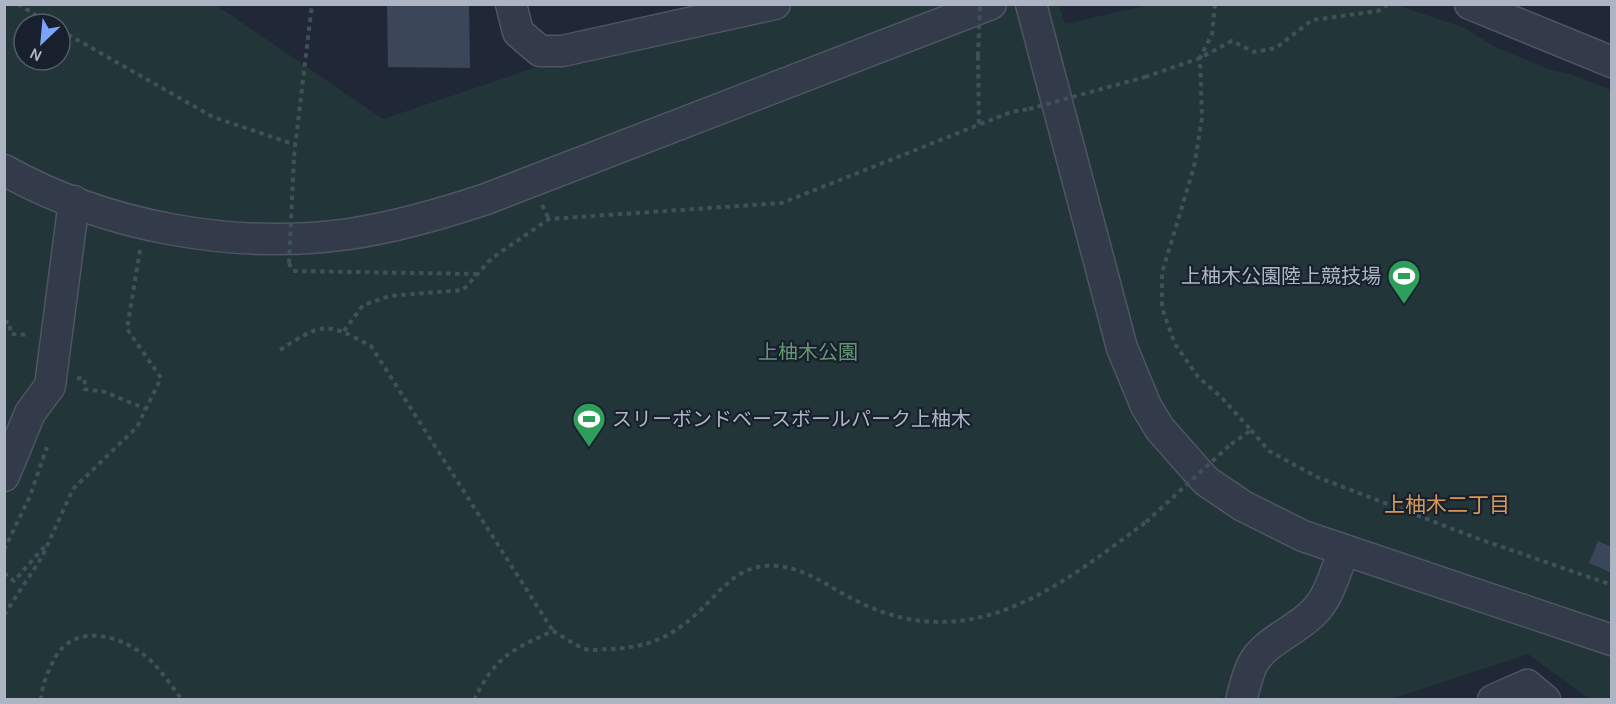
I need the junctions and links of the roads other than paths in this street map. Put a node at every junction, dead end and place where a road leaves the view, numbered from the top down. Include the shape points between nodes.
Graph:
1 (511, 4) edge
2 (775, 4) edge
3 (991, 4) edge
4 (1031, 4) edge
5 (1470, 4) edge
6 (925, 16) edge
7 (1611, 62) edge
8 (4, 170) edge
9 (74, 201) junction
10 (4, 476) edge
11 (1344, 551) junction
12 (1611, 640) edge
13 (1241, 699) edge
14 (1493, 699) edge
15 (1545, 699) edge

1 - 2 street via 518,32 540,51 562,51
3 - 6 street
4 - 11 street via 1122,348 1146,406 1160,429 1206,481 1279,525
5 - 7 street
6 - 9 street via 486,199 392,226 313,237 223,236 143,222
8 - 9 street
9 - 10 street via 50,386 30,413
11 - 12 street
11 - 13 street via 1324,599 1311,615 1254,661
14 - 15 street via 1527,684

